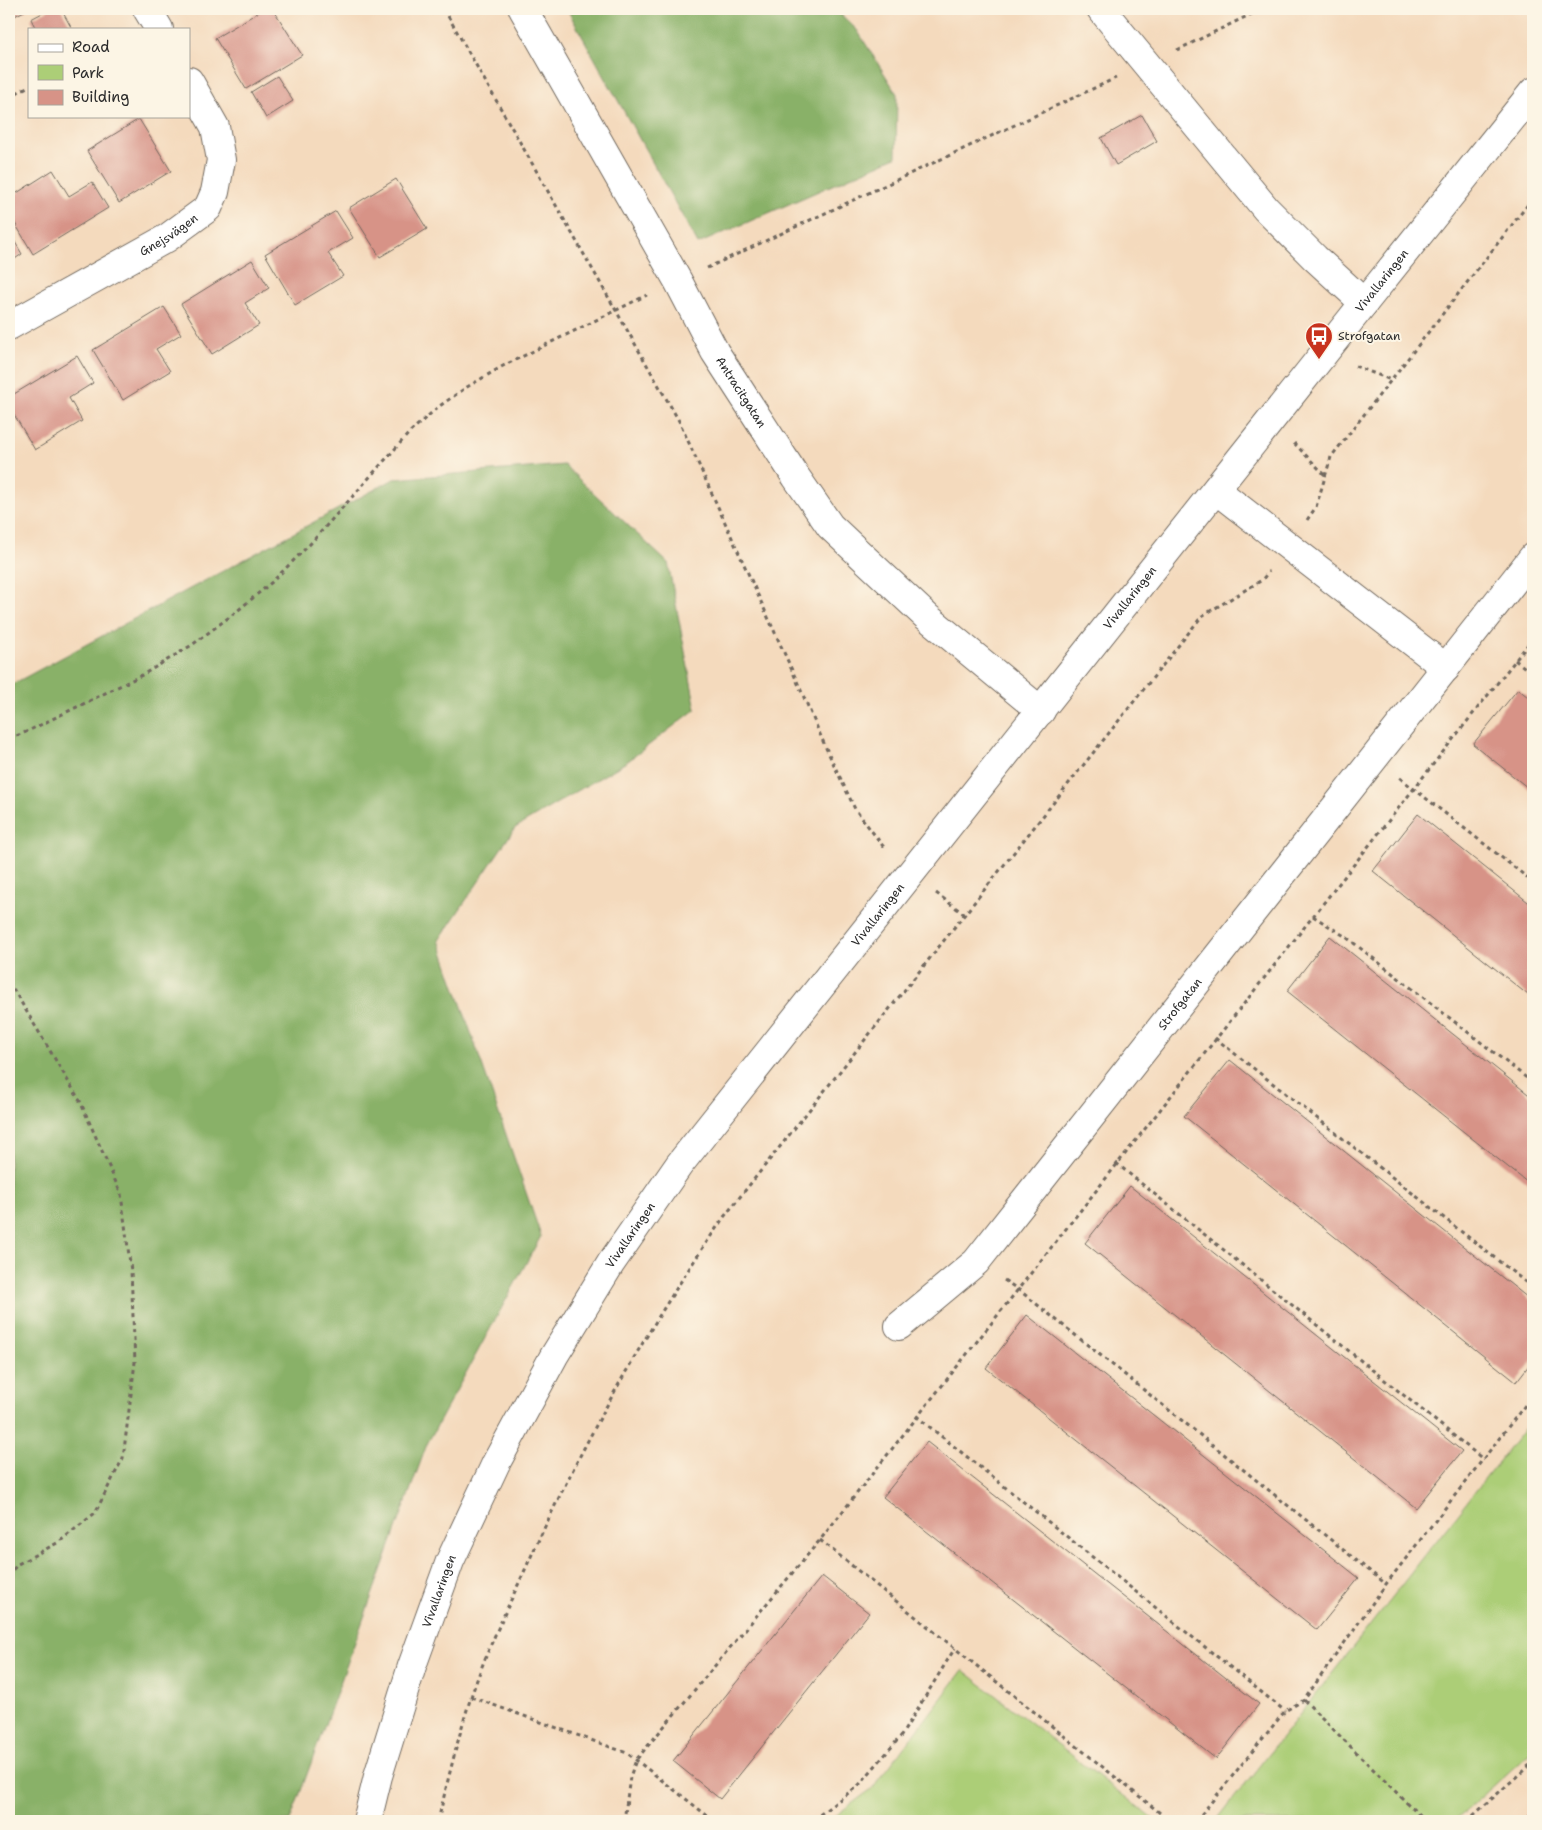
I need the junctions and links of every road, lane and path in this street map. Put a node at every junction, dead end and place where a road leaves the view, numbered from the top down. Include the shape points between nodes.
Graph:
1 (147, 9) edge
2 (444, 9) edge
3 (523, 9) edge
4 (1102, 9) edge
5 (1262, 9) edge
6 (158, 28) edge
7 (1147, 64) junction
8 (190, 83) edge
9 (28, 87) edge
10 (1533, 92) edge
11 (9, 97) edge
12 (1533, 198) edge
13 (699, 272) dead end
14 (649, 294) dead end
15 (1364, 303) junction
16 (615, 310) junction
17 (9, 326) edge
18 (1351, 364) dead end
19 (1391, 380) junction
20 (1291, 440) dead end
21 (1326, 475) junction
22 (1216, 490) junction
23 (1302, 525) dead end
24 (1533, 557) edge
25 (1271, 568) dead end
26 (1533, 638) edge
27 (1515, 660) junction
28 (1446, 668) junction
29 (1533, 674) edge
30 (1041, 711) junction
31 (9, 739) edge
32 (1414, 788) junction
33 (911, 874) junction
34 (1533, 882) edge
35 (964, 914) junction
36 (1313, 916) junction
37 (9, 982) edge
38 (1215, 1038) junction
39 (1533, 1083) edge
40 (1116, 1163) junction
41 (1533, 1288) edge
42 (1018, 1290) junction
43 (899, 1326) dead end
44 (1533, 1395) edge
45 (916, 1416) junction
46 (1484, 1460) junction
47 (820, 1540) junction
48 (9, 1574) edge
49 (1386, 1584) junction
50 (955, 1648) junction
51 (471, 1697) junction
52 (1304, 1700) junction
53 (1285, 1712) junction
54 (636, 1760) junction
55 (1533, 1762) edge
56 (367, 1821) edge
57 (438, 1821) edge
58 (624, 1821) edge
59 (714, 1821) edge
60 (805, 1821) edge
61 (1170, 1821) edge
62 (1196, 1821) edge
63 (1425, 1821) edge
64 (1467, 1821) edge

1 - 6 street
2 - 16 path
3 - 30 street, Antracitgatan via 715,352 830,526 927,618
4 - 7 street
5 - 7 path
7 - 13 path
7 - 15 street via 1266,209
8 - 17 street, Gnejsvägen via 215,127 221,160 215,192 208,208 166,238
9 - 11 path
10 - 15 street, Vivallaringen
12 - 19 path
14 - 16 path
15 - 22 street, Vivallaringen
16 - 31 path via 503,366 438,407 410,432 272,582 192,645 144,674
16 - 33 path via 679,421 855,809 881,845
18 - 19 path
19 - 21 path via 1331,457
20 - 21 path
21 - 23 path via 1316,507
22 - 28 street
22 - 30 street, Vivallaringen
24 - 28 street, Strofgatan
25 - 35 path via 1262,580 1202,616
26 - 27 path
27 - 29 path
27 - 32 path
28 - 43 street, Strofgatan via 976,1262
30 - 33 street, Vivallaringen
32 - 34 path
32 - 36 path
33 - 35 path
33 - 56 street, Vivallaringen via 679,1165 611,1263 554,1356 496,1463 450,1561 412,1666
35 - 51 path via 724,1217 675,1289 608,1401 554,1505
36 - 38 path
36 - 39 path via 1346,937
37 - 48 path via 80,1101 121,1194 131,1271 135,1362 123,1458 96,1513 59,1542 18,1564
38 - 40 path
38 - 41 path
40 - 42 path
40 - 46 path
42 - 45 path
42 - 49 path
44 - 46 path
45 - 47 path
45 - 53 path
46 - 49 path
47 - 50 path
47 - 54 path
49 - 52 path
50 - 60 path via 901,1736 859,1785 818,1816
50 - 61 path
51 - 54 path via 614,1747
51 - 57 path
52 - 53 path
52 - 63 path
53 - 62 path
54 - 58 path via 630,1777
54 - 59 path
55 - 64 path

